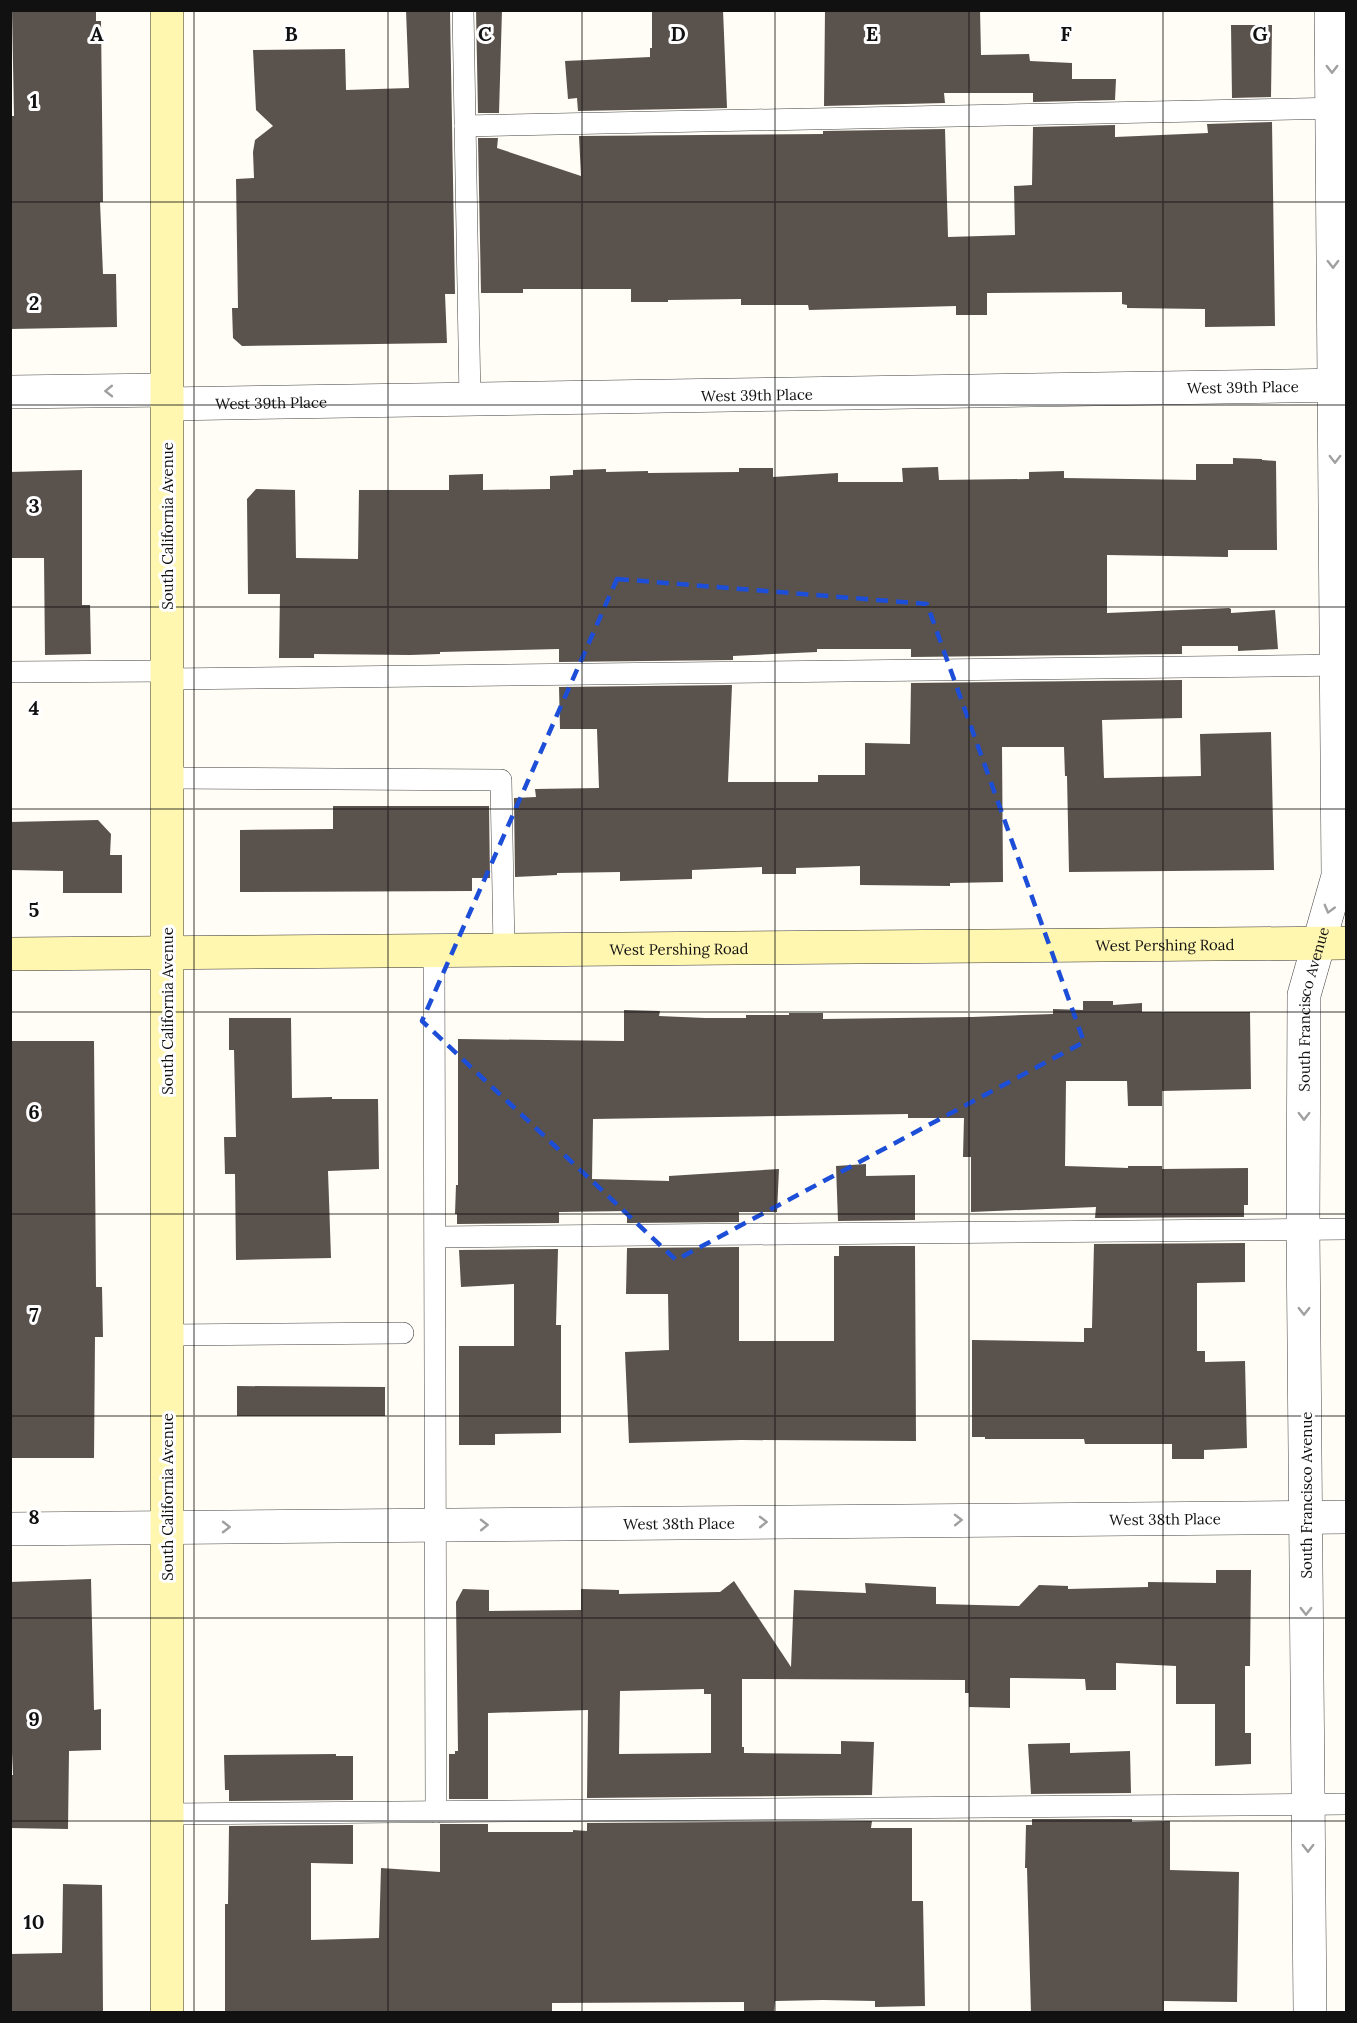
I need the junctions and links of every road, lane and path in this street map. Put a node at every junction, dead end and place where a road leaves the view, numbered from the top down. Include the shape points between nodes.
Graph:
1 (167, 10) edge
2 (463, 10) edge
3 (1331, 10) edge
4 (1339, 108) edge
5 (465, 126) junction
6 (1340, 385) edge
7 (10, 392) edge
8 (167, 397) junction
9 (470, 400) junction
10 (1341, 665) edge
11 (10, 672) edge
12 (167, 675) junction
13 (167, 778) junction
14 (1333, 943) edge
15 (434, 950) junction
16 (504, 950) junction
17 (167, 952) junction
18 (10, 954) edge
19 (1347, 1229) edge
20 (1304, 1230) junction
21 (436, 1237) junction
22 (403, 1333) dead end
23 (167, 1335) junction
24 (1306, 1517) junction
25 (1347, 1517) edge
26 (436, 1525) junction
27 (167, 1528) junction
28 (10, 1529) edge
29 (1308, 1804) junction
30 (1347, 1804) edge
31 (436, 1812) junction
32 (167, 1814) junction
33 (167, 2013) edge
34 (1310, 2013) edge

1 - 8 main road, South California Avenue
2 - 5 lane
3 -> 4 street, South Francisco Avenue
4 - 5 lane
4 -> 6 street, South Francisco Avenue
5 - 9 lane
6 - 9 street, West 39th Place
6 -> 10 street, South Francisco Avenue
8 -> 7 street, West 39th Place
8 - 9 street, West 39th Place
8 - 12 main road, South California Avenue
10 - 12 lane
10 -> 14 street, South Francisco Avenue via 1338,876
11 - 12 lane
12 - 13 main road, South California Avenue
13 - 16 lane via 501,780
13 - 17 main road, South California Avenue
14 - 16 main road, West Pershing Road
14 -> 20 street, South Francisco Avenue via 1304,995
15 - 16 main road, West Pershing Road
15 - 17 main road, West Pershing Road
15 - 21 lane
17 - 18 main road, West Pershing Road
17 - 23 main road, South California Avenue
19 - 20 lane
20 - 21 lane
20 -> 24 street, South Francisco Avenue
21 - 26 lane
22 - 23 lane
23 - 27 main road, South California Avenue
24 - 25 street, West 38th Place
26 -> 24 street, West 38th Place
24 -> 29 street, South Francisco Avenue
27 -> 26 street, West 38th Place
26 - 31 lane
27 - 28 street, West 38th Place
27 - 32 main road, South California Avenue
29 - 30 lane
29 - 31 lane
29 -> 34 street, South Francisco Avenue
31 - 32 lane
32 - 33 main road, South California Avenue

